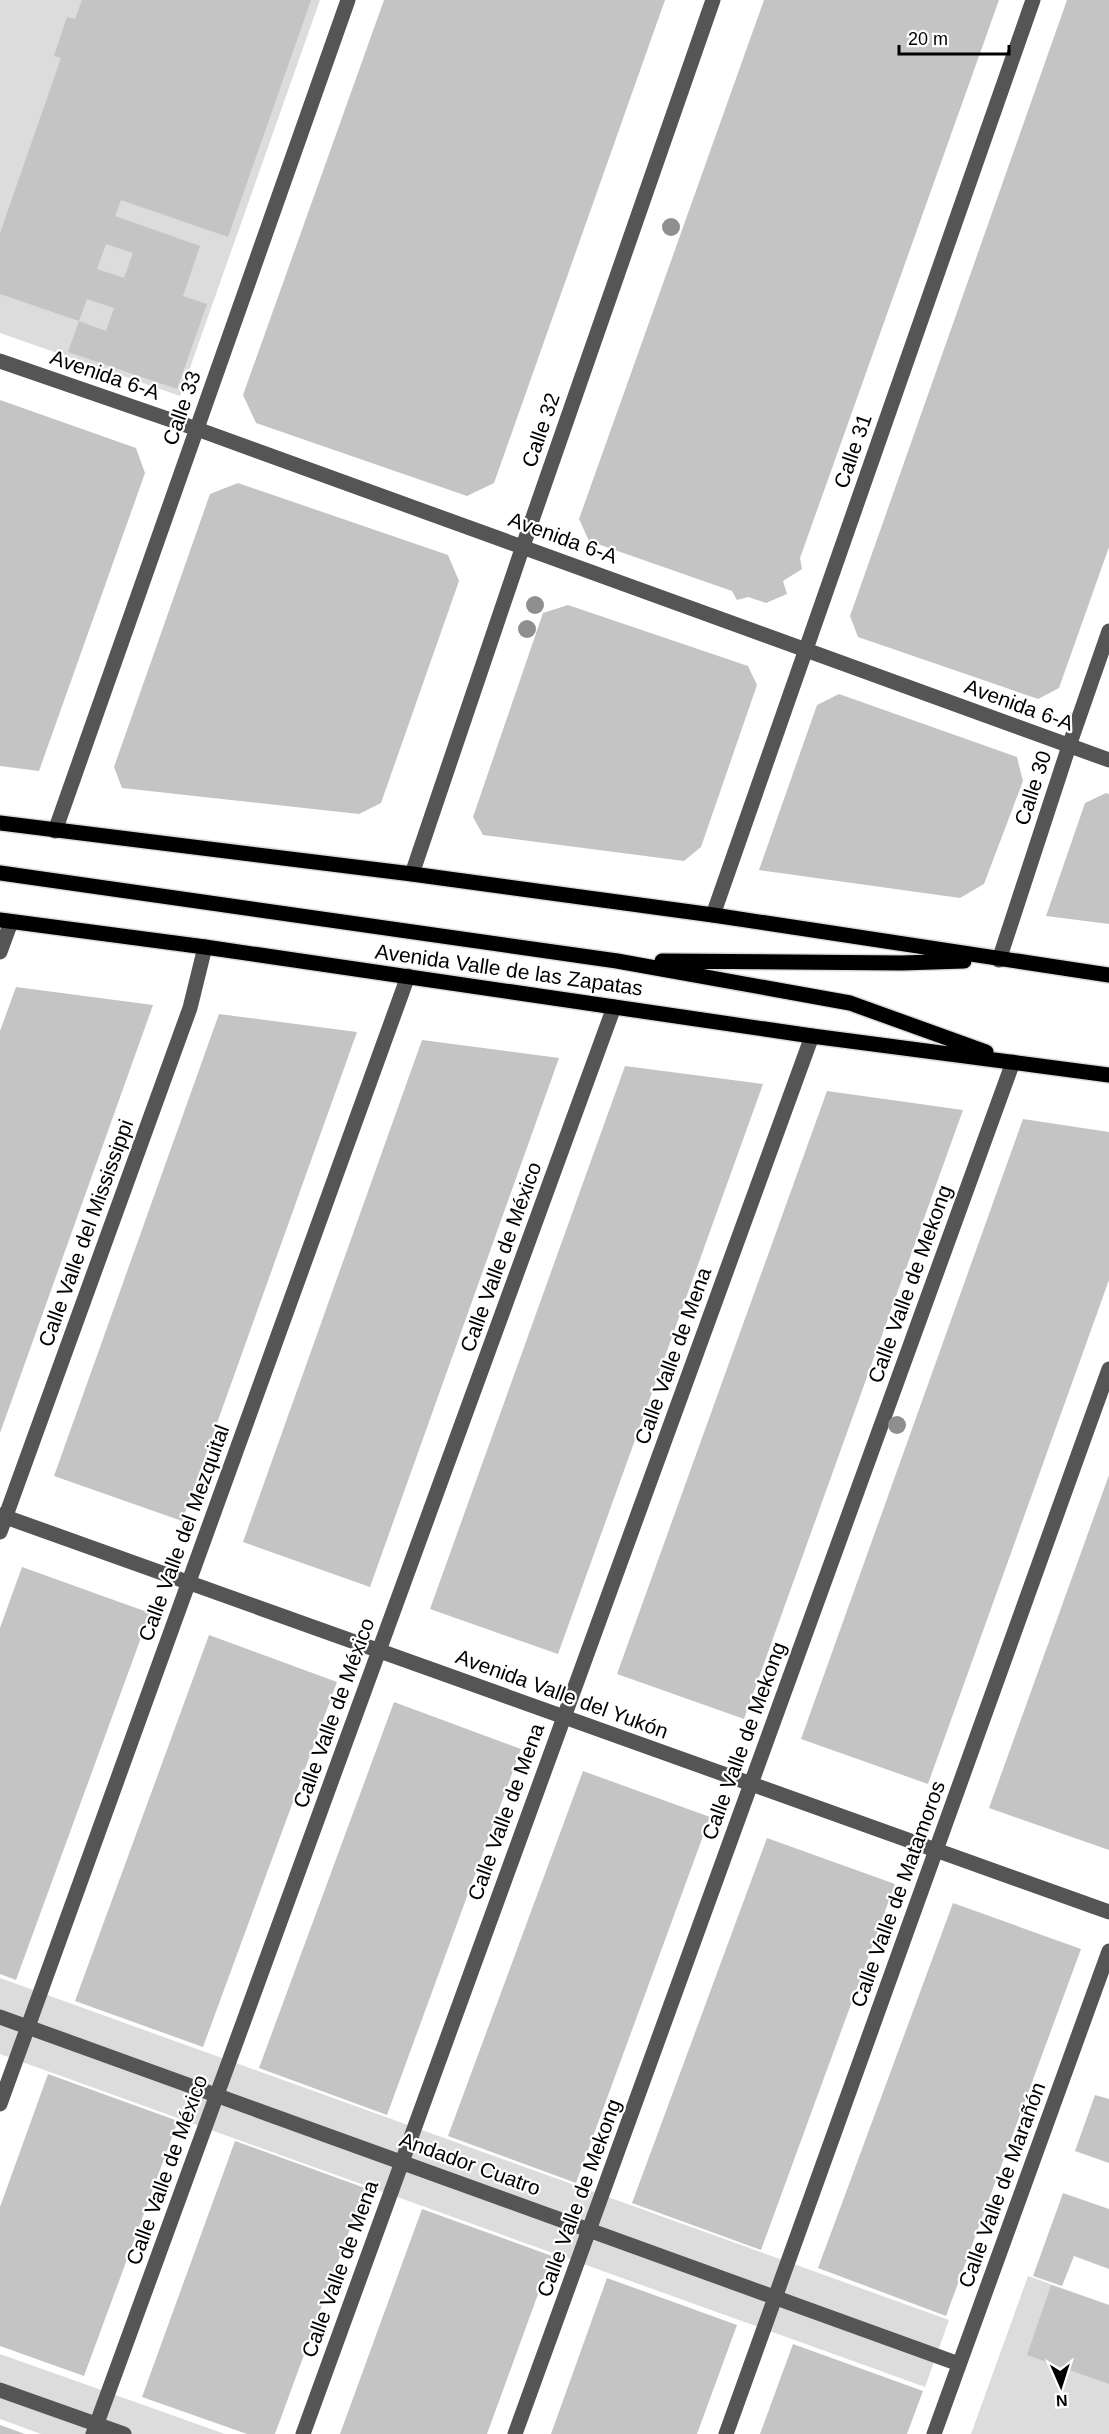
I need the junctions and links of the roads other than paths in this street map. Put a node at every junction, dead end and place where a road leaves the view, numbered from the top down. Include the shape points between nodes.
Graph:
1 (348, 0) edge
2 (713, 0) edge
3 (1033, 0) edge
4 (0, 361) edge
5 (197, 429) junction
6 (523, 546) junction
7 (1109, 631) edge
8 (806, 649) junction
9 (1069, 746) junction
10 (1109, 760) edge
11 (0, 823) edge
12 (56, 831) junction
13 (0, 873) edge
14 (412, 874) junction
15 (713, 915) junction
16 (6, 921) edge
17 (205, 947) junction
18 (0, 952) edge
19 (999, 960) junction
20 (616, 961) junction
21 (1109, 975) edge
22 (408, 976) junction
23 (614, 1007) junction
24 (812, 1036) junction
25 (1013, 1062) junction
26 (1109, 1076) edge
27 (1109, 1369) edge
28 (3, 1516) edge
29 (0, 1532) edge
30 (189, 1582) junction
31 (379, 1650) junction
32 (563, 1716) junction
33 (751, 1784) junction
34 (936, 1850) junction
35 (1109, 1912) edge
36 (1109, 1951) edge
37 (0, 2017) edge
38 (28, 2027) junction
39 (216, 2096) junction
40 (0, 2104) edge
41 (402, 2162) junction
42 (589, 2230) junction
43 (775, 2297) junction
44 (959, 2364) junction
45 (0, 2390) edge
46 (94, 2429) edge
47 (124, 2434) edge
48 (303, 2434) edge
49 (515, 2434) edge
50 (726, 2434) edge
51 (934, 2434) edge

1 - 5 street, Calle 33
2 - 6 street, Calle 32
3 - 8 street, Calle 31
4 - 5 street, Avenida 6-A
5 - 6 street, Avenida 6-A
5 - 12 street, Calle 33
6 - 8 street, Avenida 6-A
6 - 14 street, Calle 32
7 - 9 street, Calle 30
8 - 9 street, Avenida 6-A
8 - 15 street, Calle 31
9 - 10 street, Avenida 6-A
9 - 19 street, Calle 30
11 - 12 main road, Avenida Valle de las Zapatas
12 - 14 main road, Avenida Valle de las Zapatas
13 - 20 main road, Avenida Valle de las Zapatas
14 - 15 main road, Avenida Valle de las Zapatas
15 - 19 main road, Avenida Valle de las Zapatas
16 - 17 main road, Avenida Valle de las Zapatas
16 - 18 street
17 - 22 main road, Avenida Valle de las Zapatas
17 - 28 street, Calle Valle del Mississippi via 190,1008
19 - 20 main road, Avenida Valle de las Zapatas
19 - 21 main road, Avenida Valle de las Zapatas
20 - 25 main road, Avenida Valle de las Zapatas via 850,1003
22 - 23 main road, Avenida Valle de las Zapatas
22 - 30 street, Calle Valle del Mezquital
23 - 24 main road, Avenida Valle de las Zapatas
23 - 31 street, Calle Valle de México
24 - 25 main road, Avenida Valle de las Zapatas
24 - 32 street, Calle Valle de Mena
25 - 26 main road, Avenida Valle de las Zapatas
25 - 33 street, Calle Valle de Mekong
27 - 34 street, Calle Valle de Matamoros
28 - 29 street, Calle Valle del Mississippi
28 - 30 street, Avenida Valle del Yukón
30 - 31 street, Avenida Valle del Yukón
30 - 38 street, Calle Valle del Mezquital
31 - 32 street, Avenida Valle del Yukón
31 - 39 street, Calle Valle de México
32 - 33 street, Avenida Valle del Yukón
32 - 41 street, Calle Valle de Mena
33 - 34 street, Avenida Valle del Yukón
33 - 42 street, Calle Valle de Mekong
34 - 35 street, Avenida Valle del Yukón
34 - 43 street, Calle Valle de Matamoros
36 - 44 street, Calle Valle de Marañón
37 - 38 street, Andador Cuatro
38 - 39 street, Andador Cuatro
38 - 40 street, Calle Valle del Mezquital
39 - 41 street, Andador Cuatro
39 - 46 street, Calle Valle de México
41 - 42 street, Andador Cuatro
41 - 48 street, Calle Valle de Mena
42 - 43 street, Andador Cuatro
42 - 49 street, Calle Valle de Mekong
43 - 44 street, Andador Cuatro
43 - 50 street, Calle Valle de Matamoros
44 - 51 street, Calle Valle de Marañón
45 - 46 street
46 - 47 street

